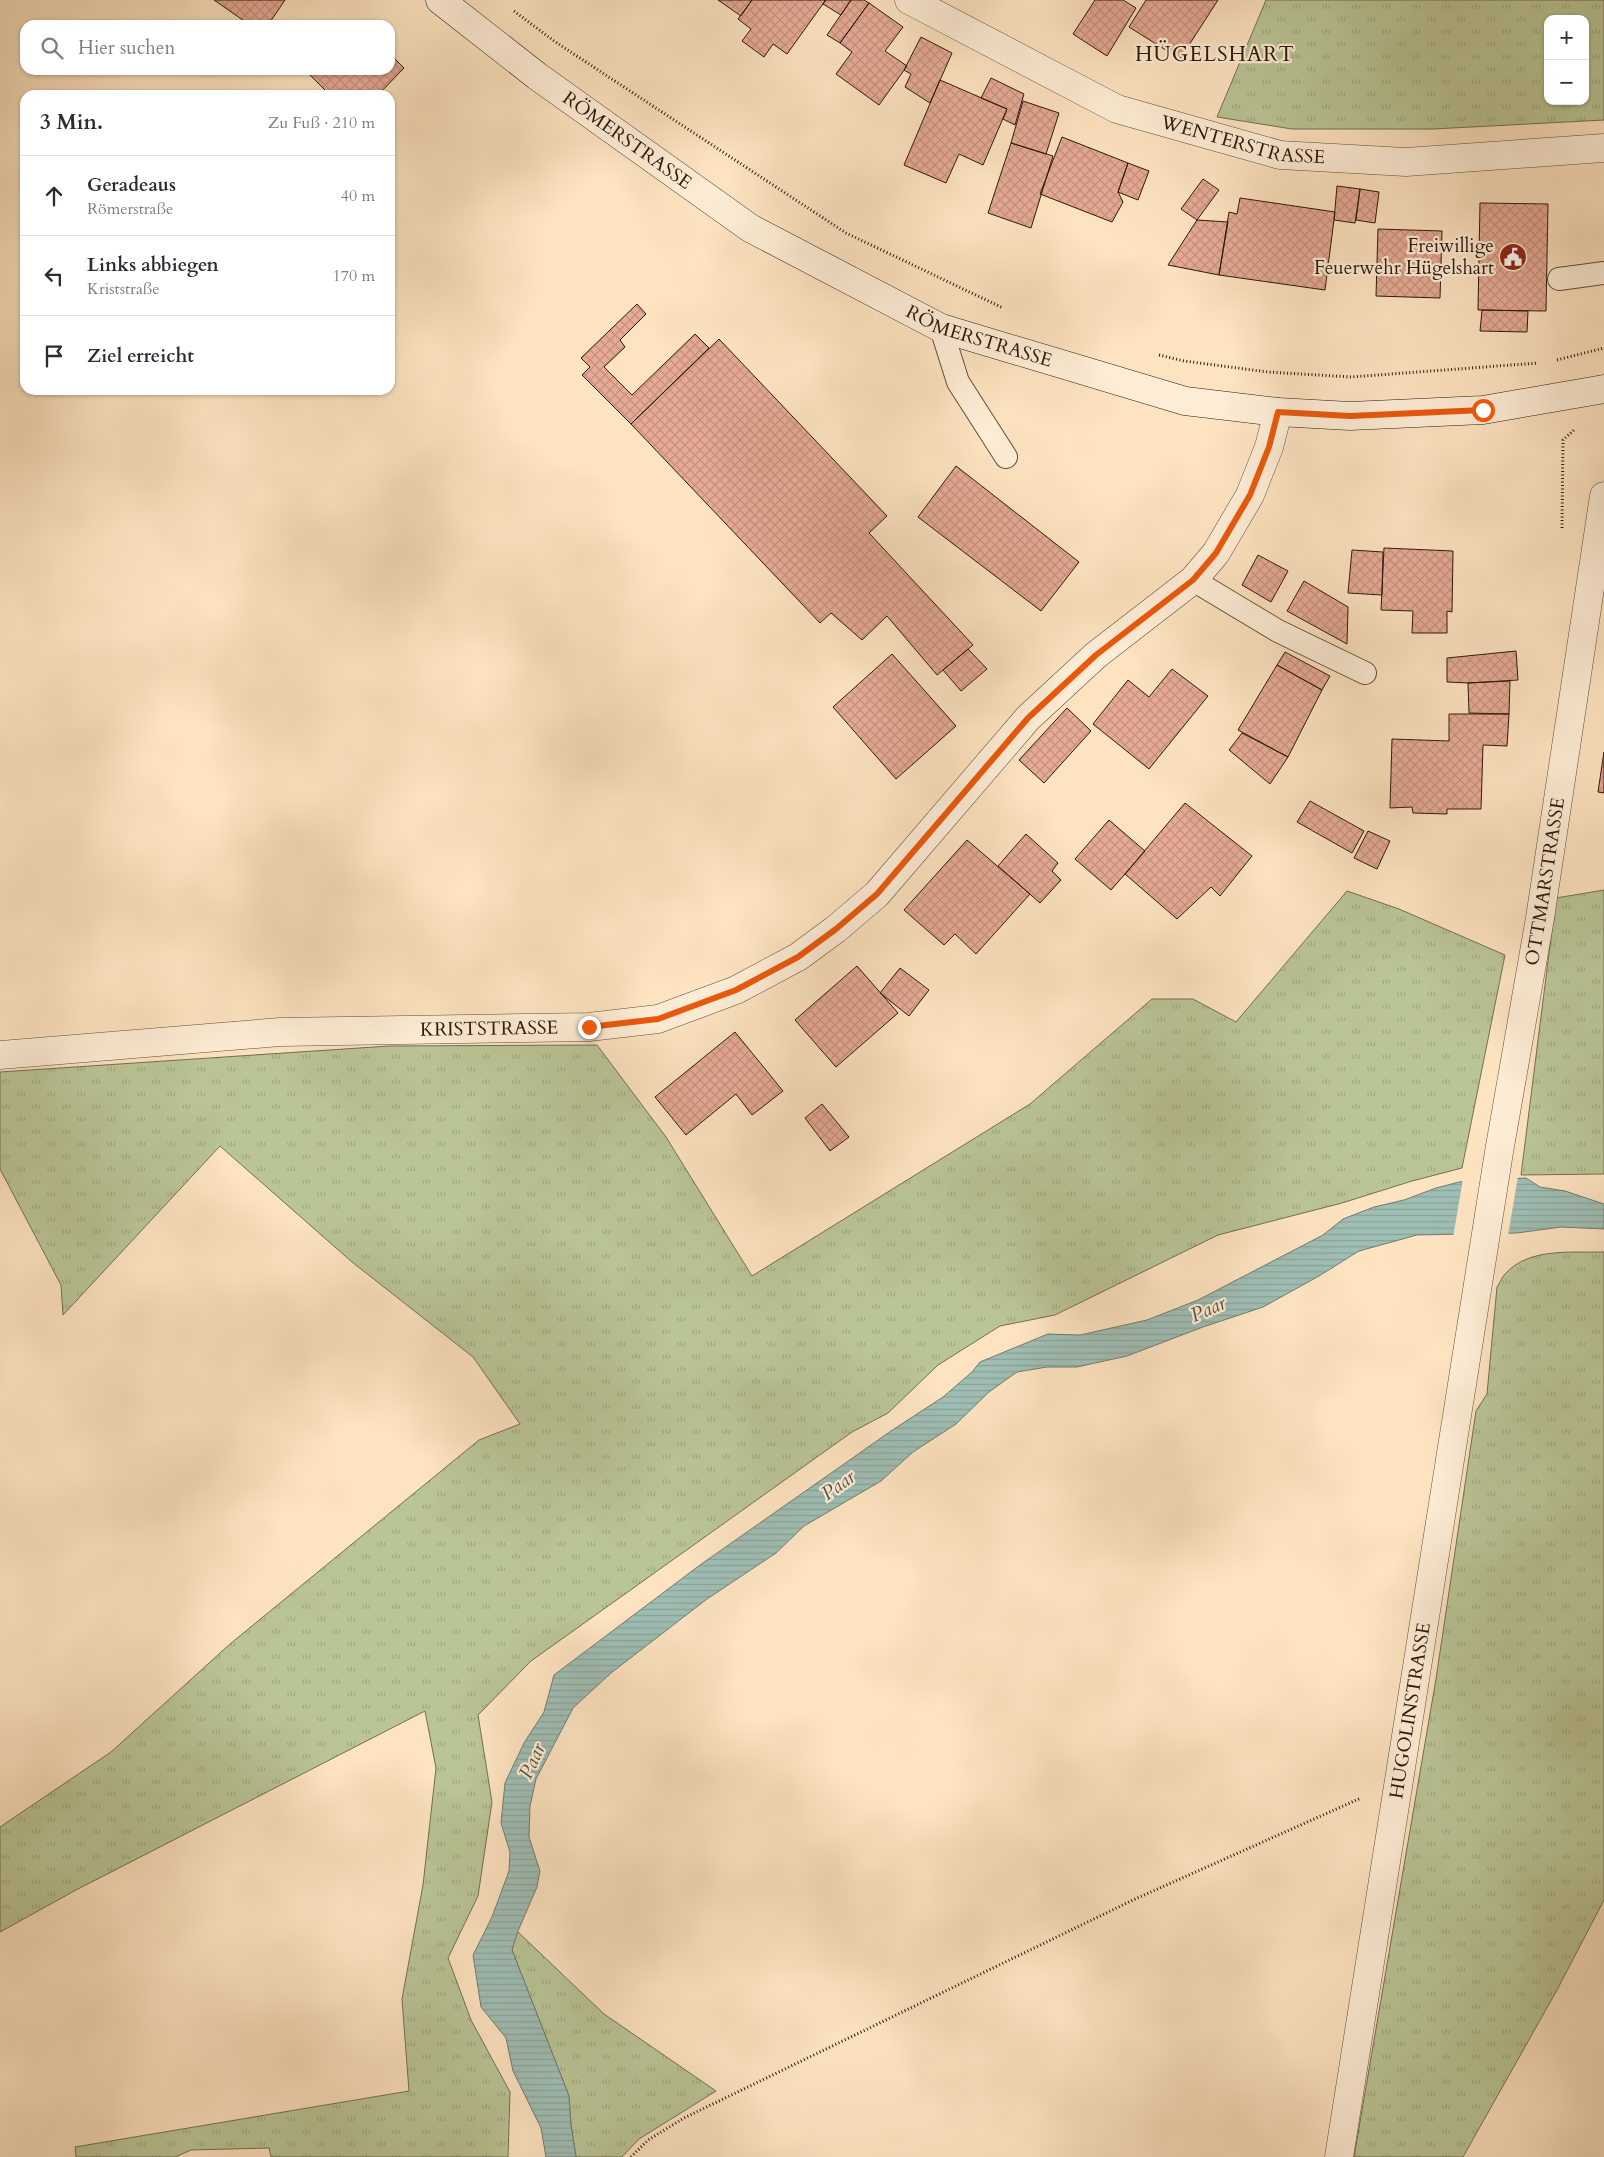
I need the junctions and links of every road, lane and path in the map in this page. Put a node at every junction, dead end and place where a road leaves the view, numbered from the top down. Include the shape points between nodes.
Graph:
1 (440, 0) edge
2 (909, 0) edge
3 (507, 6) dead end
4 (1604, 148) edge
5 (1604, 273) edge
6 (1559, 279) dead end
7 (1006, 310) dead end
8 (941, 328) junction
9 (1604, 348) edge
10 (1156, 354) dead end
11 (1556, 360) dead end
12 (1546, 363) dead end
13 (1604, 389) edge
14 (1278, 412) junction
15 (1006, 457) dead end
16 (1604, 496) edge
17 (1193, 580) junction
18 (1365, 673) dead end
19 (0, 1055) edge
20 (1481, 1264) joint
21 (1398, 1794) junction
22 (632, 2157) edge
23 (1339, 2157) edge

1 - 8 street, RÖMERSTRASSE via 536,76 750,228
2 - 4 street, WENTERSTRASSE via 1117,109 1280,155 1406,162
3 - 7 path via 554,41 846,233
5 - 6 lane
8 - 14 street, RÖMERSTRASSE via 1185,401
8 - 15 lane via 958,382
9 - 11 path
10 - 12 path via 1268,372 1351,377
13 - 14 street, RÖMERSTRASSE via 1483,410 1350,416
14 - 17 street, KRISTSTRASSE via 1269,447 1250,495 1216,553
16 - 20 street, OTTMARSTRASSE via 1540,918
17 - 18 lane via 1278,631
17 - 19 street, KRISTSTRASSE via 1096,655 1028,718 877,894 798,957 736,990 658,1019 589,1027 280,1032
20 - 21 street, HUGOLINSTRASSE
21 - 22 path via 1365,1796 1133,1900 684,2118 648,2140
21 - 23 street, HUGOLINSTRASSE

